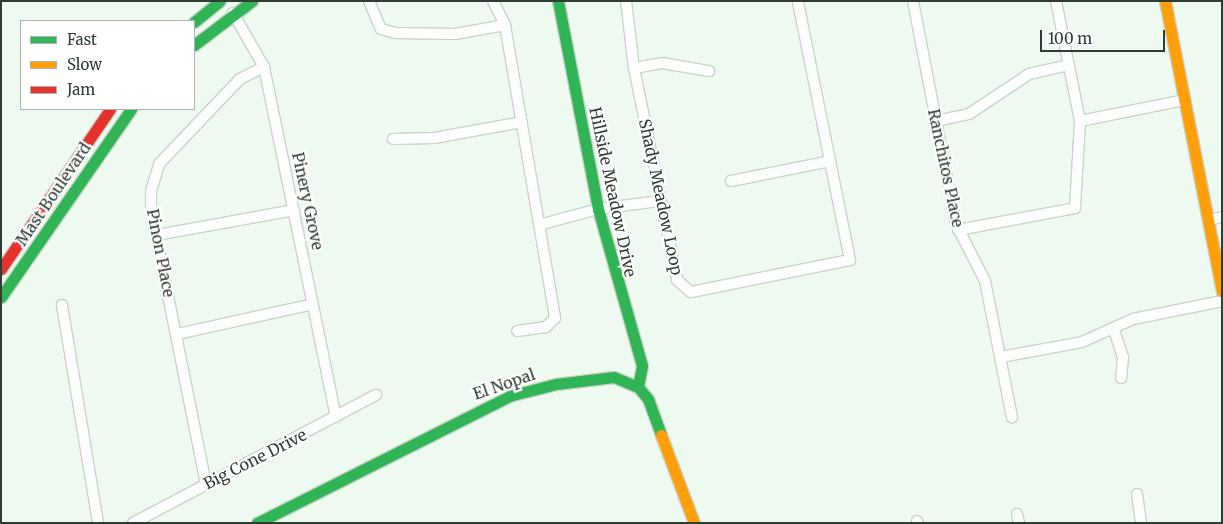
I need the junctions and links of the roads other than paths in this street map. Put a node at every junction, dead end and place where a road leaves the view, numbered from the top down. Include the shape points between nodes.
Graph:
1 (222, 1) edge
2 (252, 1) edge
3 (369, 1) edge
4 (493, 1) edge
5 (558, 1) edge
6 (626, 1) edge
7 (798, 1) edge
8 (913, 1) edge
9 (1056, 1) edge
10 (1165, 1) edge
11 (232, 13) junction
12 (195, 21) edge
13 (505, 25) junction
14 (195, 44) edge
15 (1069, 64) junction
16 (264, 66) junction
17 (634, 68) junction
18 (709, 72) dead end
19 (1184, 100) junction
20 (109, 110) edge
21 (130, 110) edge
22 (936, 121) junction
23 (1080, 121) junction
24 (522, 122) junction
25 (393, 139) dead end
26 (830, 161) junction
27 (731, 181) dead end
28 (660, 201) junction
29 (598, 209) junction
30 (294, 210) junction
31 (1222, 217) edge
32 (1208, 220) junction
33 (539, 225) junction
34 (958, 230) junction
35 (157, 235) junction
36 (1, 269) edge
37 (1222, 291) edge
38 (2, 296) edge
39 (1222, 300) edge
40 (313, 304) junction
41 (62, 305) dead end
42 (1114, 330) junction
43 (517, 331) dead end
44 (177, 334) junction
45 (1001, 357) junction
46 (1121, 378) dead end
47 (638, 387) junction
48 (376, 395) dead end
49 (336, 417) junction
50 (1012, 417) dead end
51 (206, 484) junction
52 (1138, 494) dead end
53 (98, 523) edge
54 (133, 523) edge
55 (258, 523) edge
56 (694, 523) edge
57 (1141, 523) edge

1 - 11 street, Pinery Grove
1 - 12 street
2 - 11 street
3 - 13 street via 381,29 396,33 455,34
4 - 13 street
5 - 29 street, Hillside Meadow Drive
6 - 17 street, Shady Meadow Loop
7 - 26 street, Shady Meadow Loop
8 - 22 street, Ranchitos Place
9 - 15 street
10 - 19 street
11 - 14 street
11 - 16 street, Pinery Grove
13 - 24 street
15 - 22 street via 1028,74 969,114
15 - 23 street
16 - 30 street, Pinery Grove
16 - 35 street, Pinon Place via 240,79 159,164 151,201
17 - 18 street via 662,63
17 - 28 street, Shady Meadow Loop
19 - 23 street
19 - 32 street
20 - 36 street, Mast Boulevard
21 - 38 street, Mast Boulevard
22 - 34 street, Ranchitos Place
23 - 34 street via 1075,208
24 - 25 street via 434,138
24 - 33 street
26 - 27 street
26 - 28 street, Shady Meadow Loop via 850,260 691,292 677,280
28 - 29 street
29 - 33 street
29 - 47 street, Hillside Meadow Drive via 642,366
30 - 35 street
30 - 40 street, Pinery Grove
31 - 32 street
32 - 37 street
33 - 43 street via 555,318 546,327
34 - 45 street, Ranchitos Place via 985,281
35 - 44 street, Pinon Place
39 - 42 street via 1132,319
40 - 44 street
40 - 49 street, Pinery Grove
41 - 53 street
42 - 45 street via 1082,342
42 - 46 street via 1123,356
44 - 51 street, Pinon Place
45 - 50 street, Ranchitos Place
47 - 55 street, El Nopal via 614,377 556,384 508,396
47 - 56 street via 648,399
48 - 49 street, Big Cone Drive
49 - 51 street, Big Cone Drive
51 - 54 street, Big Cone Drive
52 - 57 street

